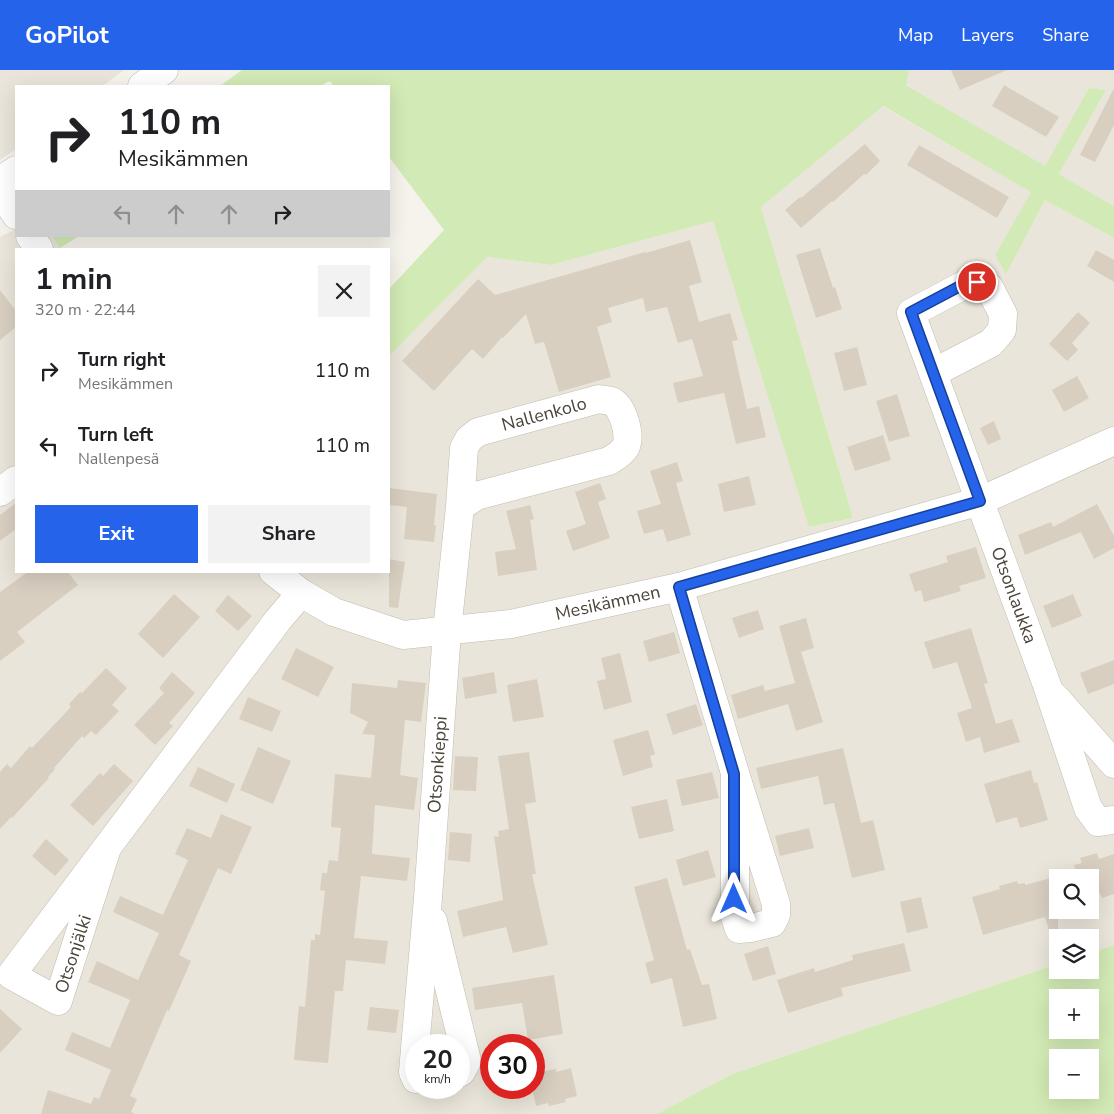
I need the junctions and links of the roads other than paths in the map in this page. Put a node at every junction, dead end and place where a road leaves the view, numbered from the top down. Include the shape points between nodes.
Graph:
1 (164, 70) edge
2 (143, 85) edge
3 (15, 171) edge
4 (0, 181) edge
5 (0, 191) edge
6 (15, 214) edge
7 (31, 237) edge
8 (38, 248) edge
9 (933, 373) dead end
10 (1114, 441) edge
11 (15, 481) edge
12 (0, 492) edge
13 (980, 501) junction
14 (460, 506) junction
15 (276, 573) edge
16 (679, 587) junction
17 (301, 593) junction
18 (447, 631) junction
19 (1048, 688) junction
20 (1114, 764) edge
21 (734, 774) junction
22 (1114, 820) edge
23 (107, 848) junction
24 (428, 898) junction
25 (416, 1034) edge
26 (461, 1034) edge

1 - 2 street
3 - 4 street
5 - 6 street
7 - 8 street
9 - 13 street, Otsonlaukka
10 - 13 street, Mesikämmen
11 - 12 street
13 - 16 street, Mesikämmen
13 - 19 street, Otsonlaukka
14 - 14 street, Nallenkolo via 464,448 478,432 599,399 611,401 619,408 628,435 626,447 618,456 476,496
14 - 18 street, Nallenkolo
15 - 17 street, Mesikämmen
16 - 18 street, Mesikämmen via 511,624
16 - 21 street
17 - 18 street, Mesikämmen via 334,612 403,634
17 - 23 street, Otsonjälki
18 - 24 street, Otsonkieppi
19 - 20 street, Otsonlaukka
19 - 22 street, Otsonlaukka via 1088,808 1098,822
21 - 21 street via 776,904 772,923 739,929 734,917
23 - 23 street, Otsonjälki via 11,975 58,1001 98,875
24 - 25 street, Otsonkieppi
24 - 26 street, Otsonkieppi

